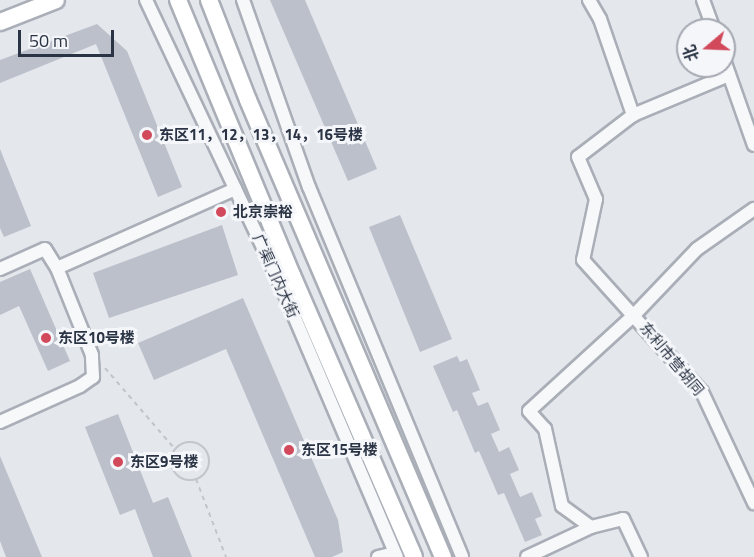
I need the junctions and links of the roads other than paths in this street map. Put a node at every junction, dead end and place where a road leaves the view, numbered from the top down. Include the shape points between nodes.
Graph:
1 (56, 0) edge
2 (146, 0) edge
3 (178, 0) edge
4 (209, 0) edge
5 (243, 0) edge
6 (589, 0) edge
7 (703, 0) edge
8 (710, 18) edge
9 (0, 22) edge
10 (722, 78) edge
11 (731, 78) edge
12 (749, 114) edge
13 (633, 115) junction
14 (754, 145) edge
15 (235, 189) junction
16 (754, 209) edge
17 (57, 268) junction
18 (0, 269) edge
19 (634, 315) junction
20 (0, 422) edge
21 (754, 503) edge
22 (591, 526) junction
23 (396, 555) edge
24 (378, 557) edge
25 (414, 557) edge
26 (443, 557) edge
27 (462, 557) edge
28 (527, 557) edge
29 (640, 557) edge

1 - 9 main road
2 - 15 street, 广渠门内大街
3 - 25 main road, 广渠门内大街
4 - 26 main road
5 - 27 street via 309,187
6 - 13 street via 600,19
7 - 8 street
10 - 13 street
11 - 12 street
12 - 14 street
13 - 19 street, 东利市营胡同 via 578,157 596,199 583,260
15 - 17 street
15 - 23 street, 广渠门内大街 via 280,283
16 - 19 street via 697,249
17 - 18 street via 45,249
17 - 20 street via 92,355 93,377
19 - 21 street, 东利市营胡同 via 702,392
19 - 22 street via 529,411 545,429 562,506
22 - 28 street
22 - 29 street via 623,519
23 - 24 street

